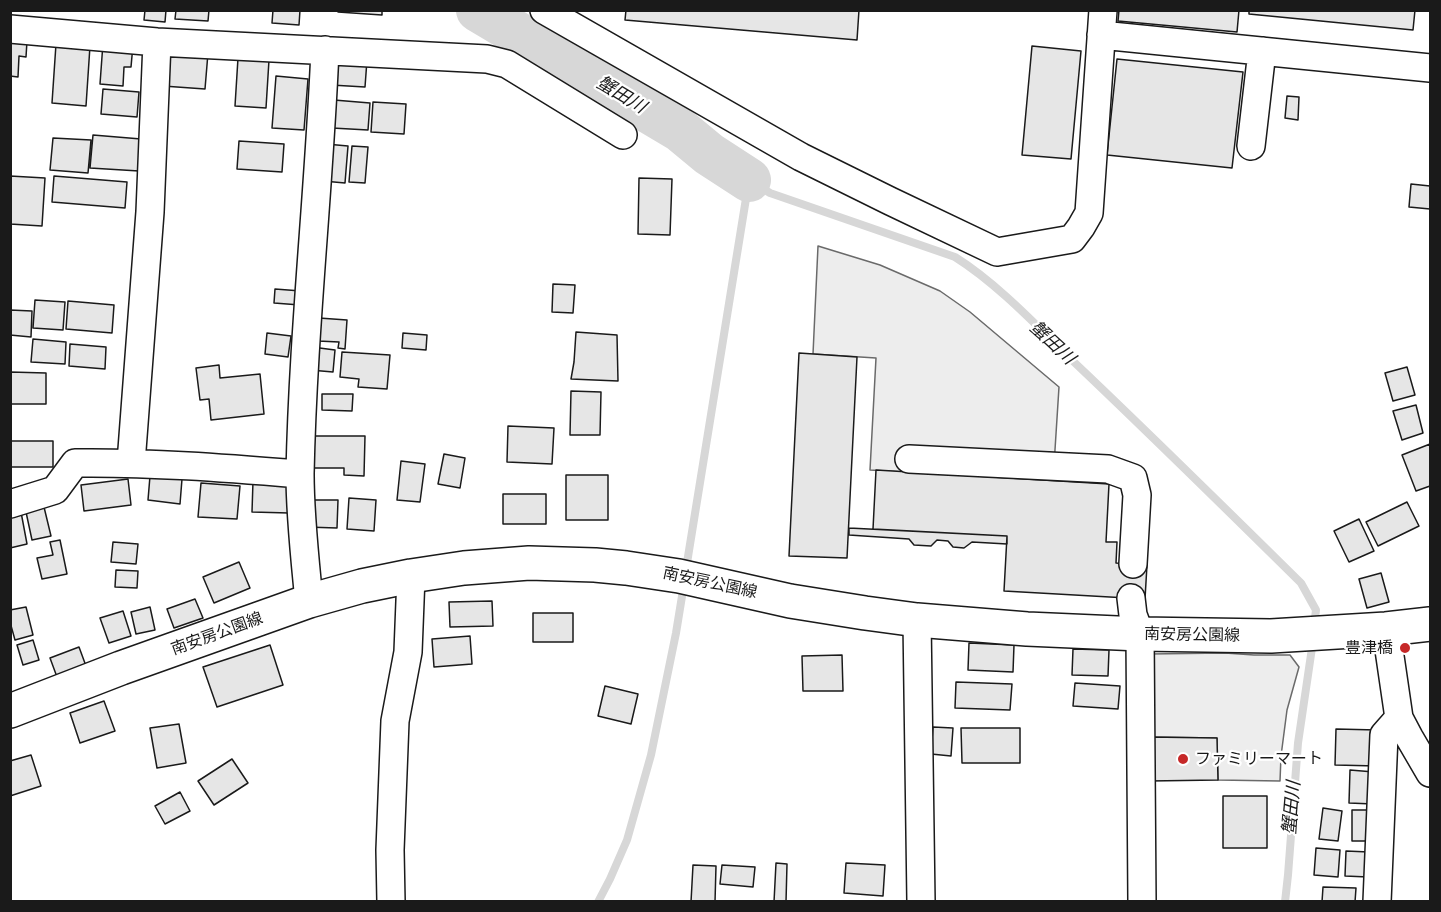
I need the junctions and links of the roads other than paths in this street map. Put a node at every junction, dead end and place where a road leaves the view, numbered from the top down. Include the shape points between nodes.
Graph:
1 (544, 10) edge
2 (1102, 23) edge
3 (10, 29) edge
4 (157, 42) junction
5 (325, 50) junction
6 (1262, 51) junction
7 (1431, 68) edge
8 (623, 135) dead end
9 (1251, 146) dead end
10 (909, 459) dead end
11 (132, 464) junction
12 (300, 474) junction
13 (10, 504) edge
14 (1133, 564) dead end
15 (411, 576) junction
16 (1131, 598) dead end
17 (309, 601) junction
18 (917, 620) junction
19 (1431, 624) edge
20 (1386, 630) junction
21 (1140, 634) junction
22 (10, 711) edge
23 (1399, 718) junction
24 (1431, 773) edge
25 (391, 902) edge
26 (921, 902) edge
27 (1142, 902) edge
28 (1377, 902) edge

1 - 2 street via 801,157 997,252 1072,239 1089,213
2 - 6 street
3 - 4 street
4 - 5 street
4 - 11 street via 150,212
5 - 8 street via 487,59 507,64
5 - 12 street
6 - 7 street
6 - 9 street
10 - 14 street via 1108,469 1133,478 1137,495
11 - 12 street
11 - 13 street via 75,463 55,490
12 - 17 street
15 - 17 main road, 南安房公園線
15 - 18 main road, 南安房公園線 via 529,563 595,565 679,576 790,600
15 - 25 street via 408,652 395,721
16 - 21 street
17 - 22 main road, 南安房公園線
18 - 21 main road, 南安房公園線
18 - 26 street
19 - 20 main road, 南安房公園線
20 - 21 main road, 南安房公園線 via 1271,636
20 - 23 street
21 - 27 street
23 - 24 street
23 - 28 street via 1384,735

